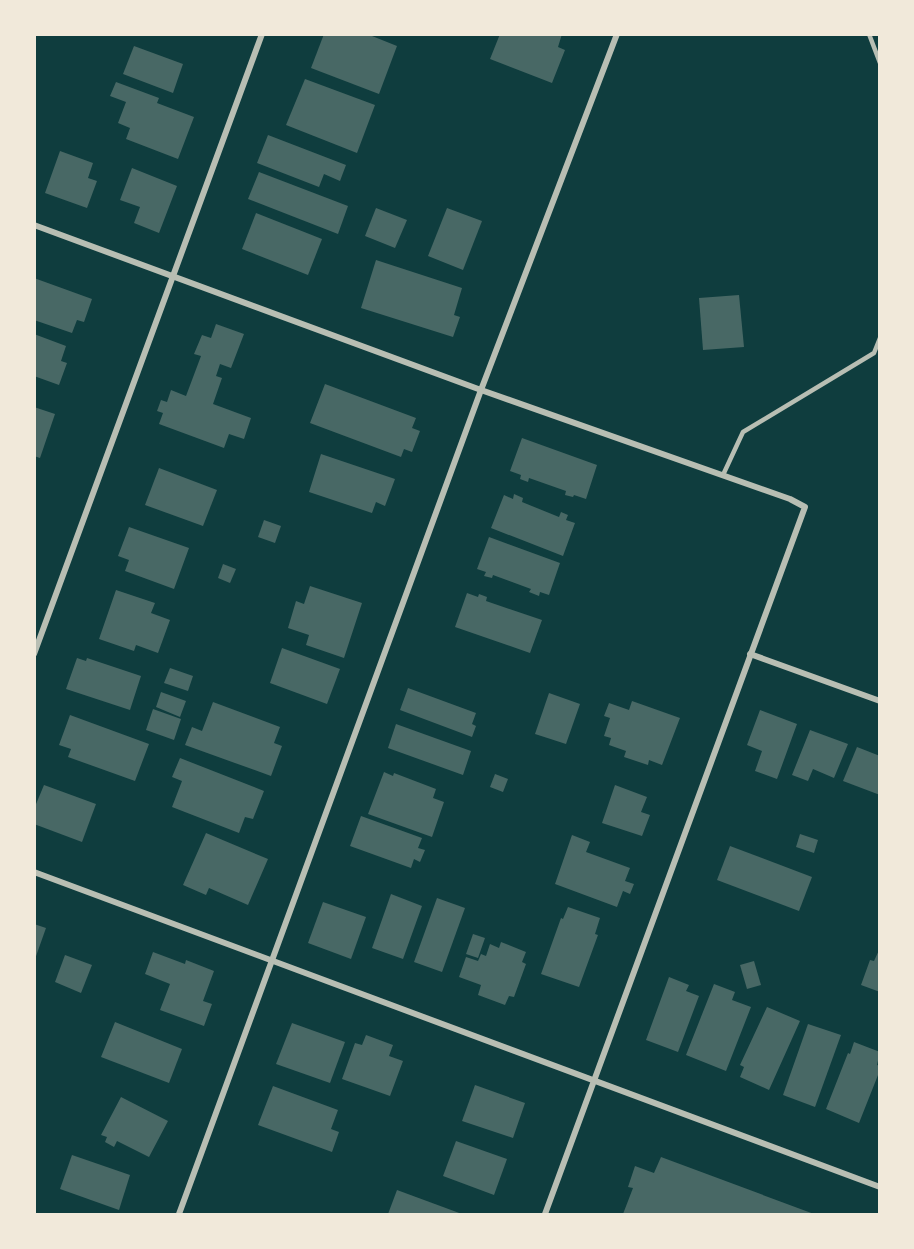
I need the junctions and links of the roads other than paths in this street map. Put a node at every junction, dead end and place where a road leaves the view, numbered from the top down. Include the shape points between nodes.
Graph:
1 (262, 34) edge
2 (617, 34) edge
3 (869, 34) edge
4 (879, 63) edge
5 (34, 225) edge
6 (173, 276) junction
7 (879, 338) edge
8 (481, 390) junction
9 (723, 475) junction
10 (34, 654) edge
11 (750, 654) junction
12 (879, 701) edge
13 (34, 872) edge
14 (272, 960) junction
15 (595, 1080) junction
16 (879, 1187) edge
17 (179, 1215) edge
18 (545, 1215) edge

1 - 6 street
2 - 8 street
3 - 4 lane
5 - 6 street
6 - 8 street
6 - 10 street
7 - 9 lane via 874,353 743,432
8 - 9 street
8 - 14 street
9 - 11 street via 805,507
11 - 12 street
11 - 15 street
13 - 14 street
14 - 15 street
14 - 17 street
15 - 16 street
15 - 18 street

